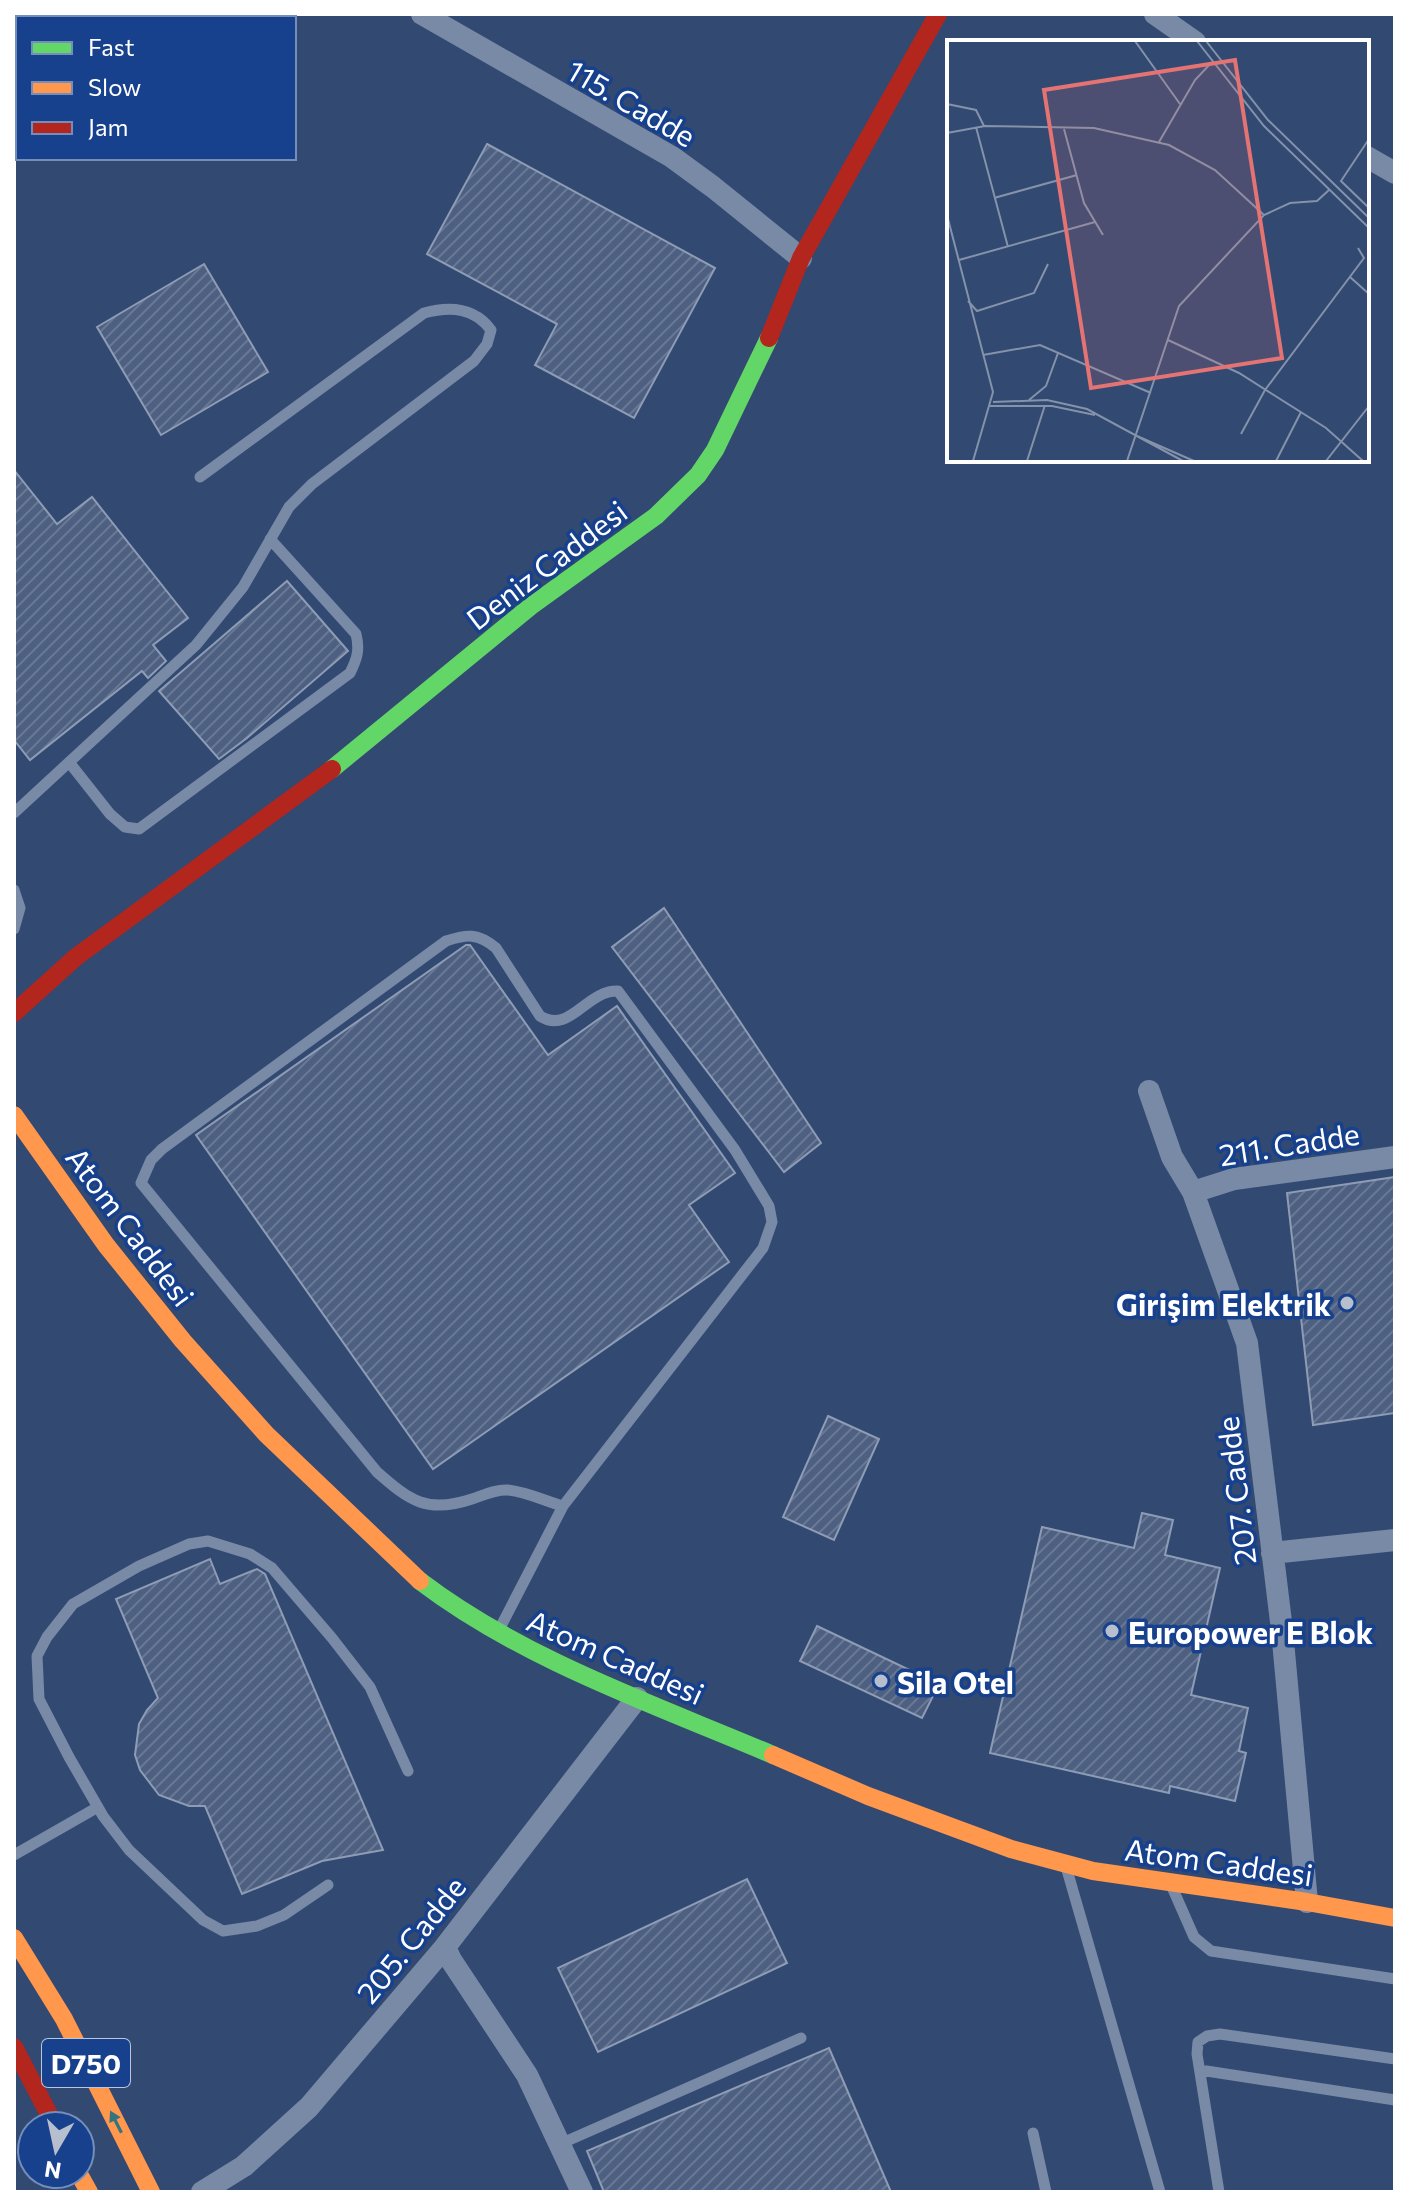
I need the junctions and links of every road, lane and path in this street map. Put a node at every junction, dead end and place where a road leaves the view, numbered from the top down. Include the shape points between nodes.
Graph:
1 (422, 14) edge
2 (938, 14) edge
3 (1155, 14) edge
4 (1192, 40) edge
5 (1369, 158) edge
6 (1395, 173) edge
7 (801, 258) junction
8 (200, 477) dead end
9 (270, 539) junction
10 (69, 762) junction
11 (14, 813) edge
12 (14, 890) edge
13 (14, 929) edge
14 (14, 1013) edge
15 (1149, 1091) dead end
16 (14, 1115) edge
17 (1395, 1157) edge
18 (1193, 1192) junction
19 (563, 1506) junction
20 (1395, 1540) edge
21 (1272, 1553) junction
22 (498, 1632) junction
23 (637, 1698) junction
24 (408, 1771) dead end
25 (98, 1807) junction
26 (14, 1855) edge
27 (1066, 1864) junction
28 (1170, 1882) junction
29 (328, 1885) dead end
30 (1307, 1902) junction
31 (1395, 1918) edge
32 (14, 1938) edge
33 (445, 1947) junction
34 (1395, 1979) edge
35 (801, 2038) dead end
36 (14, 2047) edge
37 (1395, 2059) edge
38 (1200, 2070) junction
39 (1395, 2100) edge
40 (47, 2110) edge
41 (1033, 2133) dead end
42 (560, 2144) junction
43 (151, 2192) edge
44 (202, 2192) edge
45 (582, 2192) edge
46 (1046, 2192) edge
47 (1160, 2192) edge
48 (1219, 2192) edge

1 - 7 street, 115. Cadde via 672,157
2 - 7 main road, Deniz Caddesi
3 - 4 street
5 - 6 street
7 - 14 main road, Deniz Caddesi via 715,450 682,492 531,606 309,788 76,957
8 - 9 lane via 424,313 445,307 481,317 491,330 474,361 312,484 289,507
9 - 10 lane via 243,587 196,645
9 - 10 lane via 356,634 358,657 350,673 139,829 125,827 110,814
10 - 11 lane
12 - 13 lane via 20,908
15 - 18 street, 207. Cadde via 1172,1157
16 - 22 main road, Atom Caddesi via 106,1245 266,1434 414,1576
17 - 18 street, 211. Cadde via 1234,1179
18 - 21 street, 207. Cadde via 1247,1343
19 - 19 lane via 763,1248 772,1222 769,1206 735,1150 618,991 606,991 558,1022 548,1021 496,948 466,935 446,941 162,1149 141,1183 377,1472 406,1497 432,1506 506,1490
19 - 22 lane
20 - 21 street
21 - 30 street, 207. Cadde
22 - 23 main road, Atom Caddesi
23 - 27 main road, Atom Caddesi via 868,1796
23 - 33 street, 205. Cadde
24 - 25 lane via 370,1687 272,1568 250,1554 208,1541 139,1566 73,1604 37,1656 39,1699
25 - 26 lane
25 - 29 lane via 146,1867 203,1920 223,1931 284,1915
27 - 28 main road, Atom Caddesi
27 - 47 lane
28 - 30 main road, Atom Caddesi
28 - 34 lane via 1194,1937 1211,1951
30 - 31 main road, Atom Caddesi
43 -> 32 main road, D750 via 64,2019
33 - 42 street via 527,2075
33 - 44 street, 205. Cadde via 309,2107 244,2166
35 - 42 lane
36 - 40 main road, D750
37 - 38 lane via 1220,2034 1198,2042
38 - 39 lane
38 - 48 lane
41 - 46 lane
42 - 45 street

